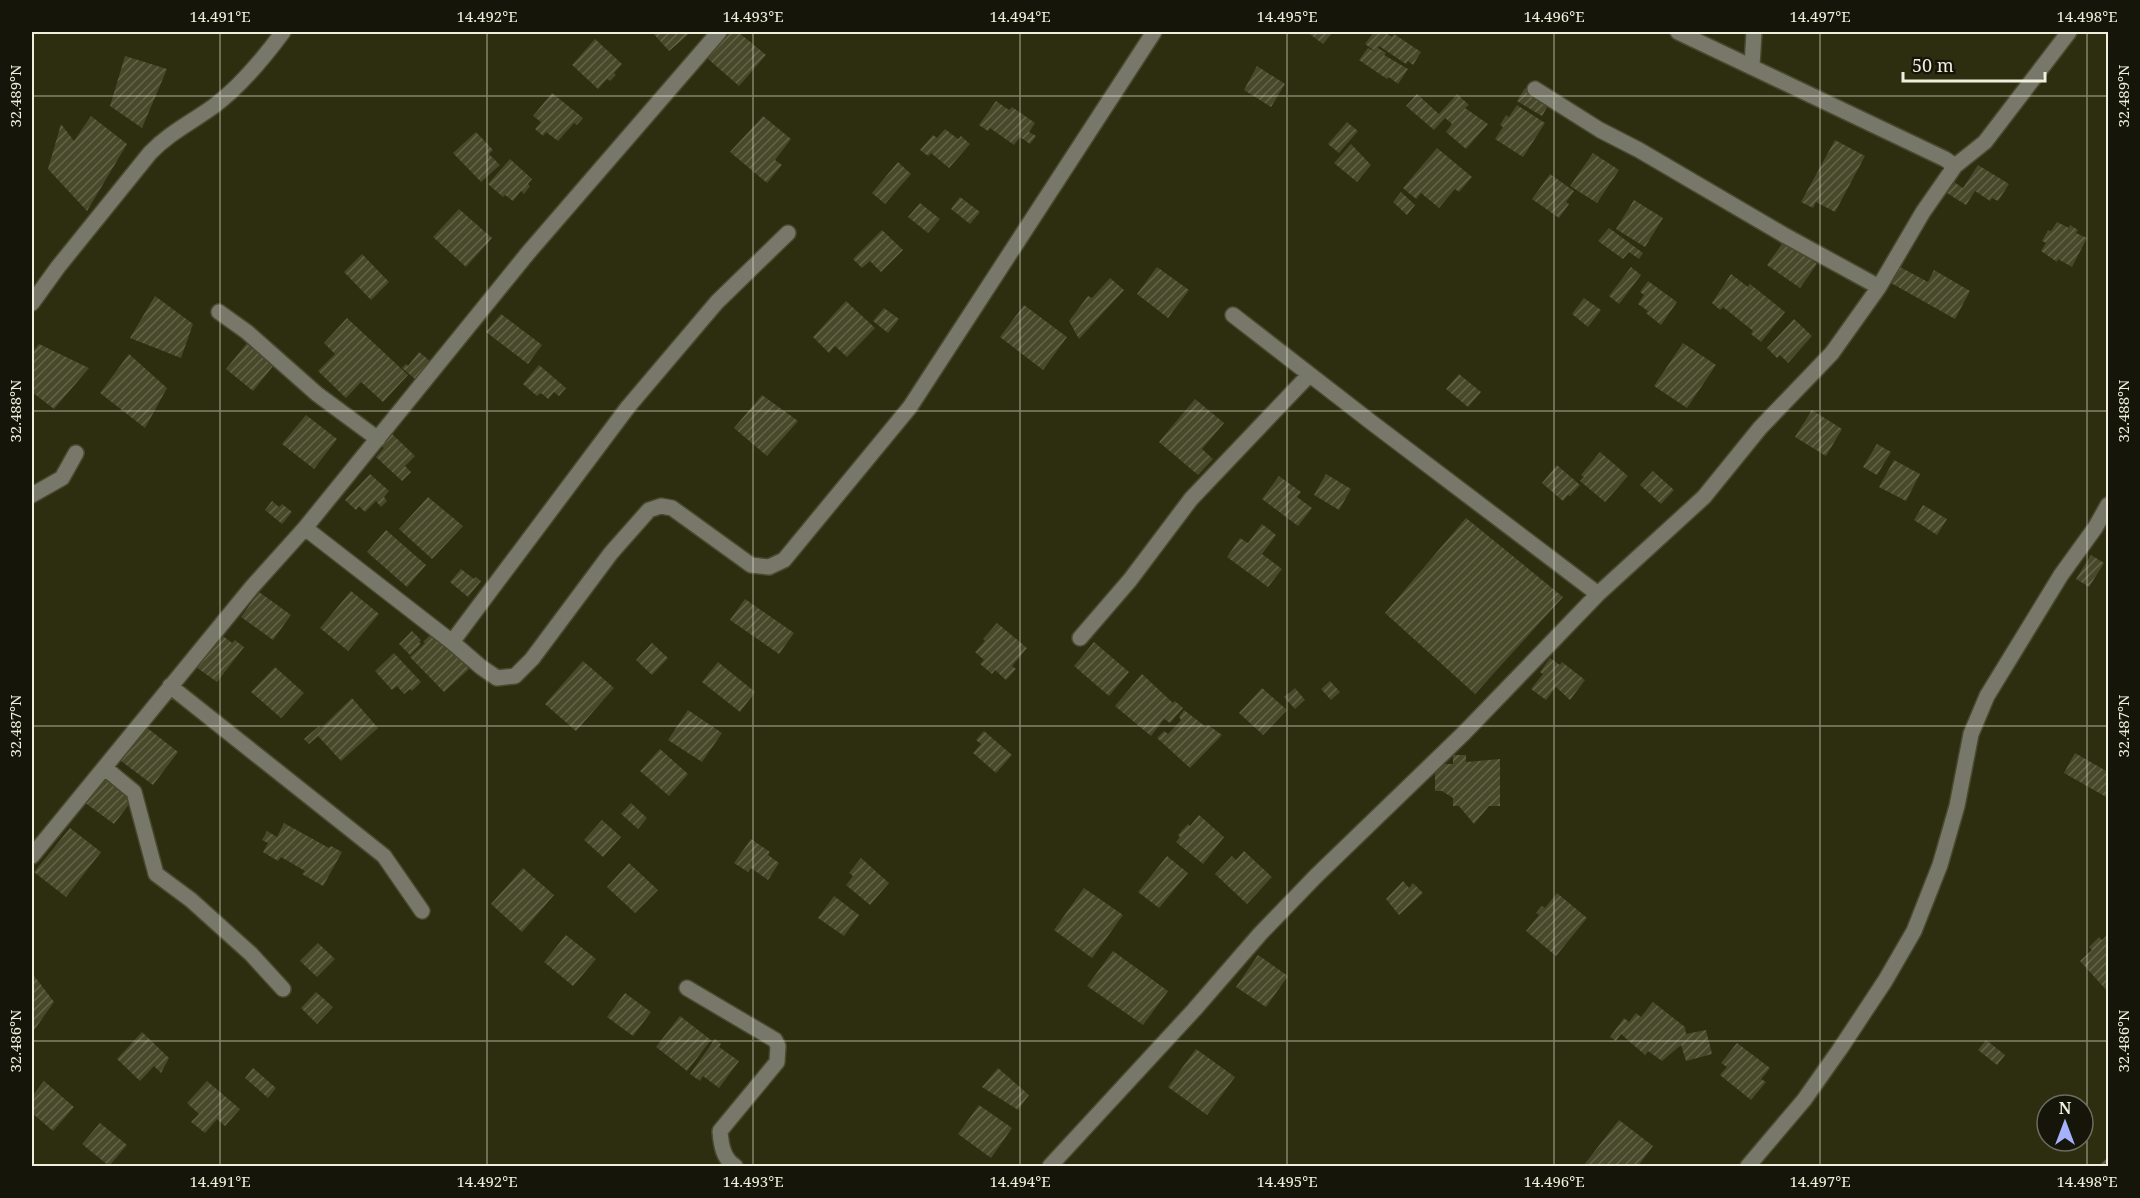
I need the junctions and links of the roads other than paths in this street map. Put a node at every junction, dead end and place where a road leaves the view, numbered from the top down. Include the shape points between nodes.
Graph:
1 (283, 32) edge
2 (719, 32) edge
3 (1154, 32) edge
4 (1678, 32) edge
5 (1754, 32) edge
6 (2069, 32) edge
7 (1752, 66) junction
8 (1535, 89) dead end
9 (1955, 166) junction
10 (788, 233) dead end
11 (1879, 287) junction
12 (32, 303) edge
13 (219, 312) dead end
14 (1233, 315) dead end
15 (1309, 375) junction
16 (378, 440) junction
17 (76, 453) dead end
18 (32, 495) edge
19 (2109, 505) edge
20 (305, 528) junction
21 (1598, 594) junction
22 (1080, 638) dead end
23 (452, 642) junction
24 (170, 686) junction
25 (105, 768) junction
26 (32, 856) edge
27 (422, 911) dead end
28 (687, 988) dead end
29 (283, 989) dead end
30 (735, 1167) edge
31 (1050, 1167) edge
32 (1748, 1167) edge

1 - 12 street via 229,94 150,153
2 - 16 street via 528,253
3 - 23 street via 910,407 784,560 769,567 752,565 672,508 661,506 649,510 611,553 515,676 497,678
4 - 7 street
5 - 7 street
6 - 9 street via 1985,142
7 - 9 street
8 - 11 street via 1600,130
9 - 11 street
10 - 23 street via 717,302 628,407
11 - 21 street via 1832,353 1760,428 1704,497
13 - 16 street
14 - 15 street
15 - 21 street
15 - 22 street via 1191,499
16 - 20 street
17 - 18 street via 62,478
19 - 32 street via 1987,696 1971,734 1940,865 1914,932 1840,1050
20 - 23 street
20 - 24 street
21 - 31 street via 1260,934
24 - 25 street
24 - 27 street via 384,856
25 - 26 street
25 - 29 street via 134,792 156,874 251,954
28 - 30 street via 775,1040 778,1046 777,1062 720,1131 721,1146

